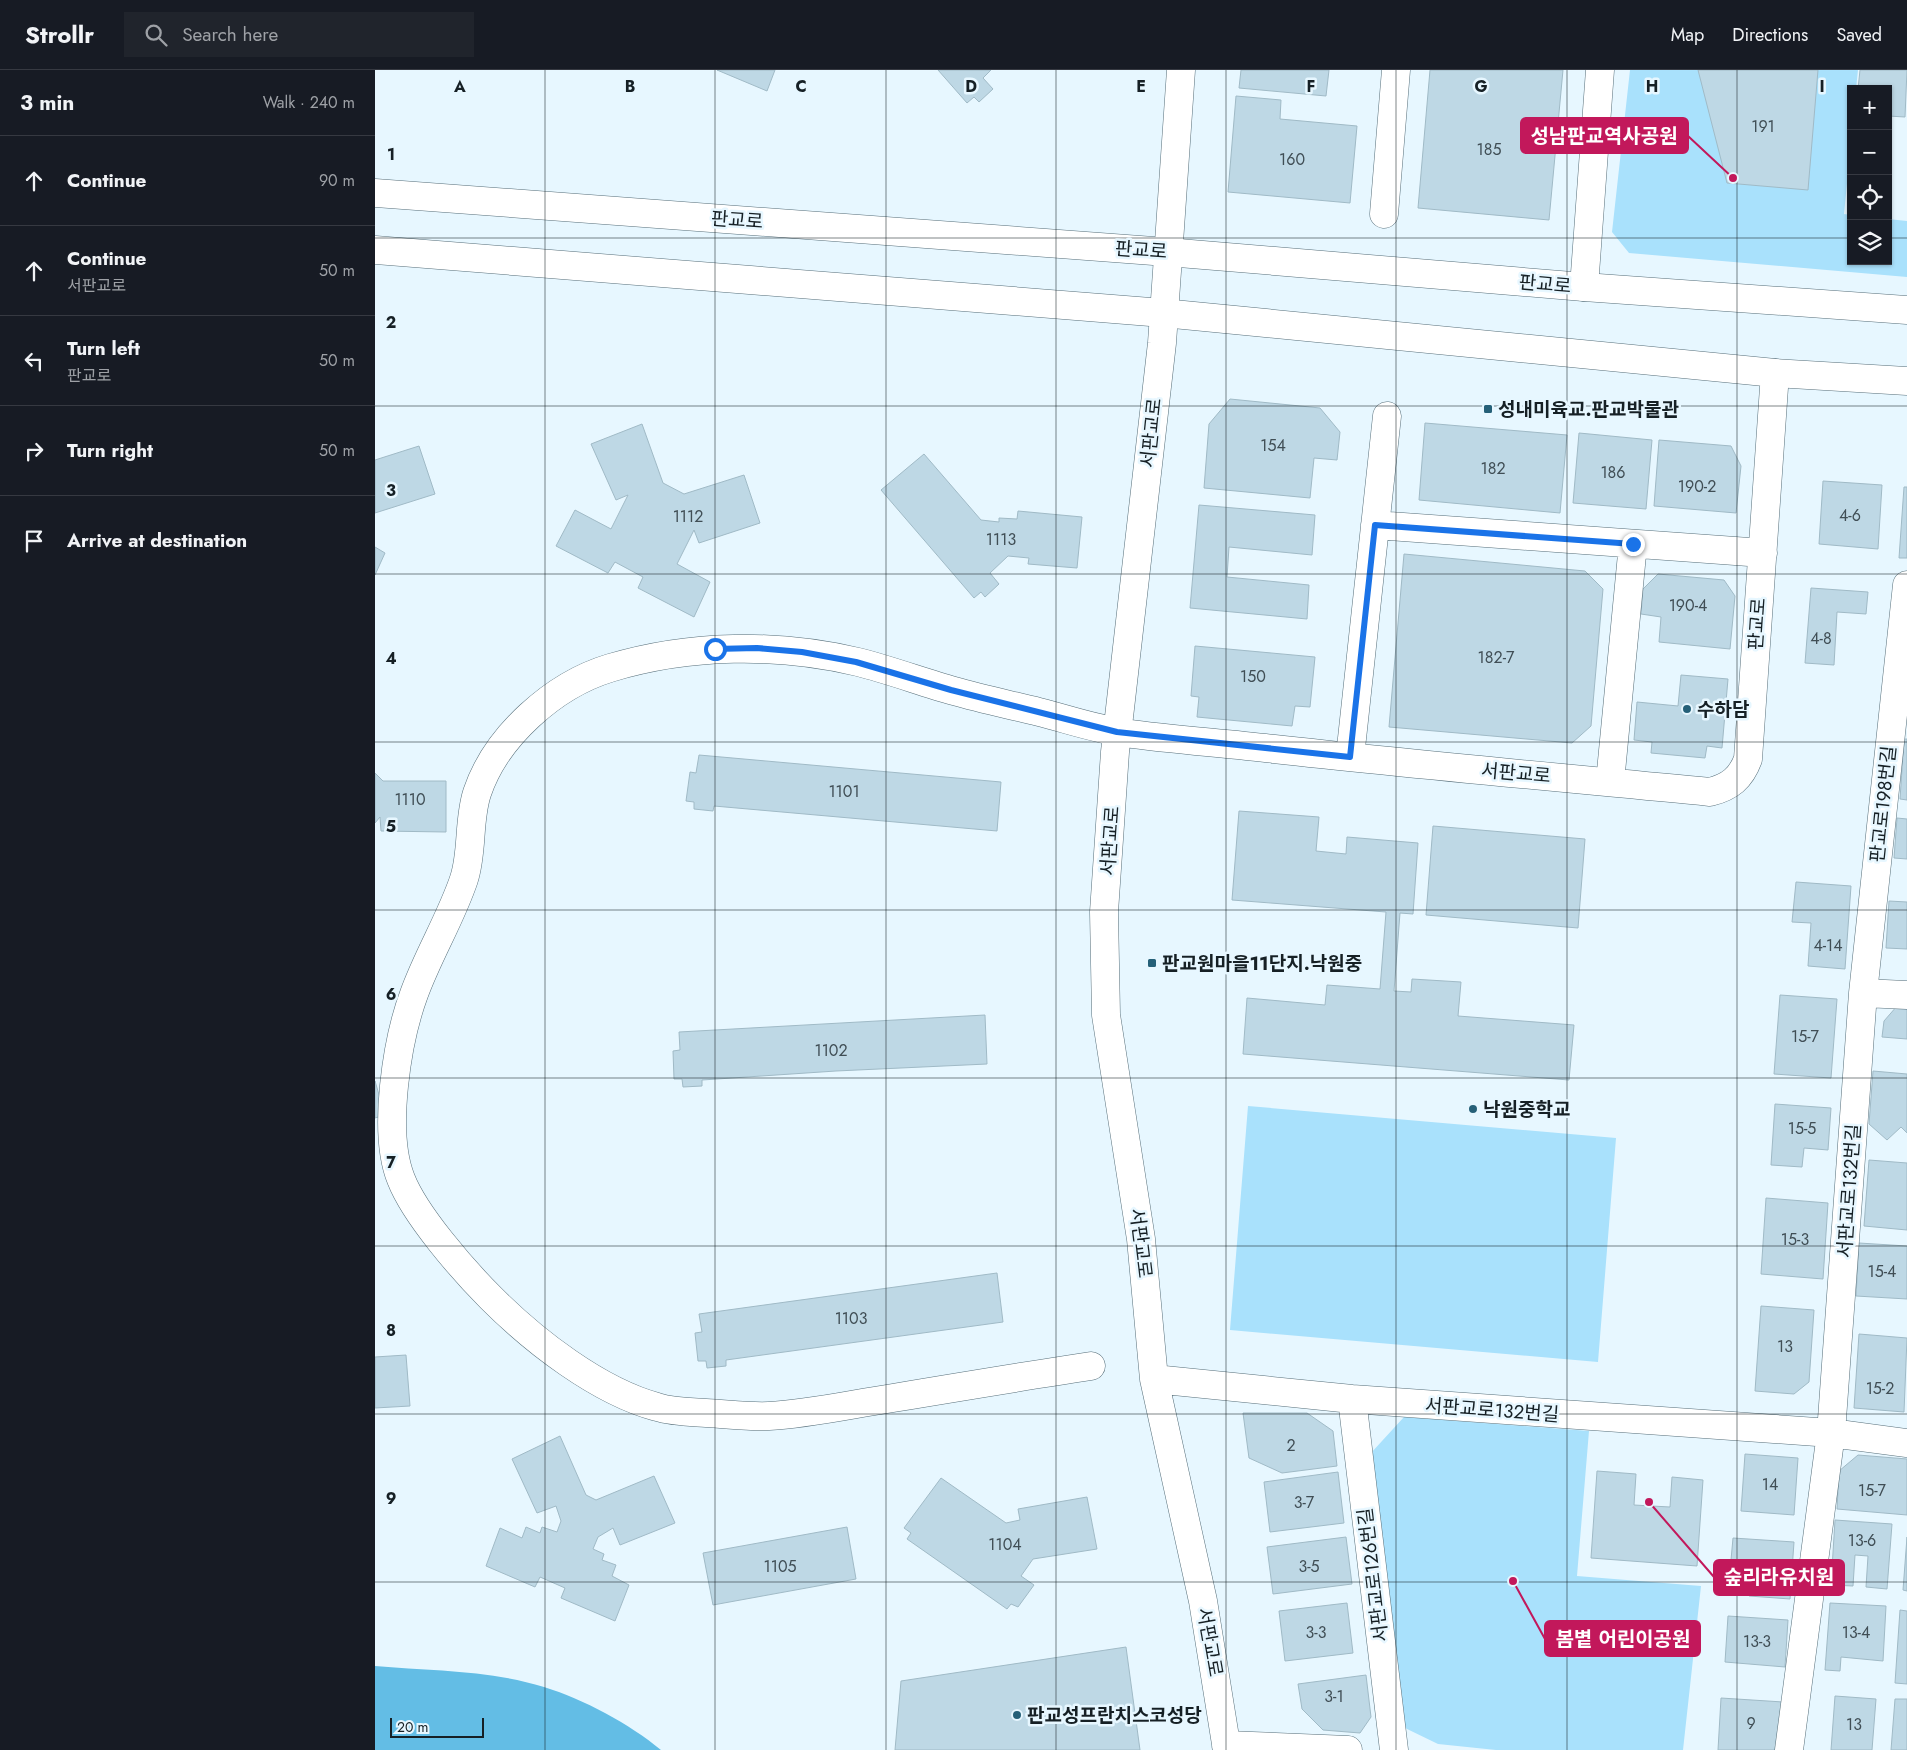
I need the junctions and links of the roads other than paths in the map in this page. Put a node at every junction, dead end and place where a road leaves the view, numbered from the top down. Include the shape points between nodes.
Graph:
1 (1181, 70) edge
2 (1396, 70) edge
3 (1600, 70) edge
4 (375, 194) edge
5 (1384, 214) dead end
6 (375, 250) edge
7 (1167, 252) junction
8 (1584, 287) junction
9 (1907, 310) edge
10 (1163, 313) junction
11 (1775, 372) junction
12 (1907, 380) edge
13 (1387, 416) dead end
14 (1375, 525) junction
15 (1633, 544) junction
16 (1763, 553) junction
17 (1907, 585) edge
18 (1117, 732) junction
19 (1350, 757) junction
20 (1610, 782) junction
21 (1734, 782) joint
22 (1863, 993) junction
23 (1907, 995) edge
24 (1091, 1366) dead end
25 (1154, 1379) junction
26 (1352, 1400) junction
27 (1831, 1433) junction
28 (1907, 1443) edge
29 (1227, 1747) edge
30 (1349, 1750) edge
31 (1394, 1750) edge
32 (1789, 1750) edge

1 - 7 street
2 - 5 street
3 - 8 street
4 - 7 street, 판교로
6 - 10 street
7 - 8 street, 판교로
7 - 10 street, 서판교로
8 - 9 street, 판교로
10 - 11 street
10 - 18 street, 서판교로
11 - 12 street
11 - 16 street, 판교로
13 - 14 street
14 - 15 street
14 - 19 street
15 - 16 street
15 - 20 street
16 - 21 street, 판교로 via 1748,759
17 - 22 street, 판교로198번길
18 - 19 street, 서판교로
18 - 24 street via 856,662 802,652 715,649 609,668 577,682 551,697 525,721 495,758 481,785 473,813 470,854 463,882 411,999 395,1081 395,1162 402,1183 445,1245 479,1286 531,1334 586,1374 630,1398 663,1410 767,1416
18 - 25 street, 서판교로 via 1105,912 1106,1015 1143,1257
19 - 20 street, 서판교로
20 - 21 street, 서판교로 via 1710,792
22 - 23 street
22 - 27 street, 서판교로132번길
25 - 26 street, 서판교로132번길
25 - 29 street, 서판교로 via 1203,1601
26 - 27 street, 서판교로132번길
26 - 31 street, 서판교로126번길
27 - 28 street, 서판교로132번길
27 - 32 street
29 - 30 street

